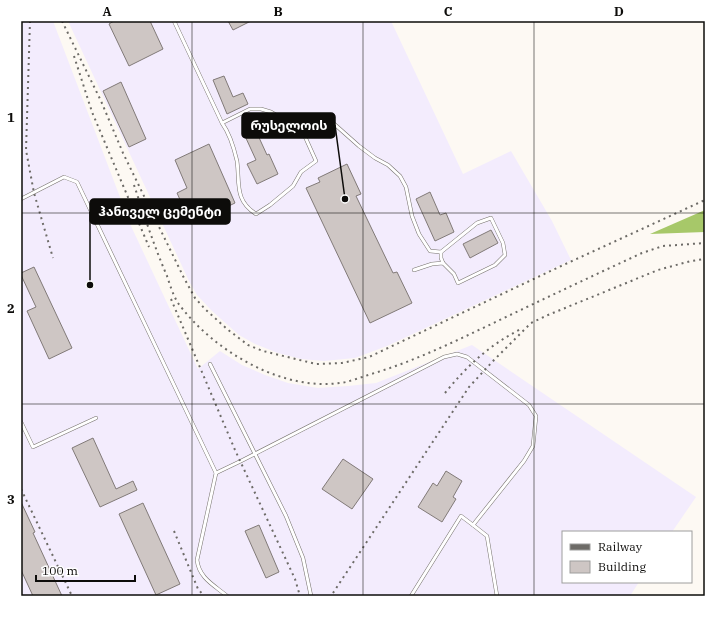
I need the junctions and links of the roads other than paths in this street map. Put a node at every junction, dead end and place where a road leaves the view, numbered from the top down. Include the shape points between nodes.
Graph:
1 (174, 21) edge
2 (222, 123) junction
3 (302, 130) junction
4 (21, 199) edge
5 (441, 252) junction
6 (443, 263) junction
7 (414, 270) dead end
8 (210, 364) dead end
9 (96, 418) dead end
10 (21, 422) edge
11 (255, 454) junction
12 (216, 473) junction
13 (473, 525) junction
14 (226, 596) edge
15 (310, 596) edge
16 (411, 596) edge
17 (497, 596) edge

1 - 2 lane
2 - 3 lane via 250,109 261,109
2 - 3 lane via 229,132 236,160 239,191 246,208 256,214 293,186 301,172 316,162
3 - 5 lane via 310,127 316,120 332,122 359,146 388,165 400,176 406,187 412,216 422,240 430,251
4 - 12 lane via 64,178 77,182
5 - 6 lane
5 - 6 lane via 477,223 491,218 503,243 505,255 495,265 458,283 454,274
6 - 7 lane
8 - 11 lane
9 - 10 lane via 33,447
11 - 12 lane
11 - 13 lane via 444,358 457,354 467,357 529,405 536,416 533,446
11 - 15 lane via 286,516 300,551
12 - 14 lane via 197,560 198,568 205,578
13 - 16 lane via 461,516
13 - 17 lane via 487,536

